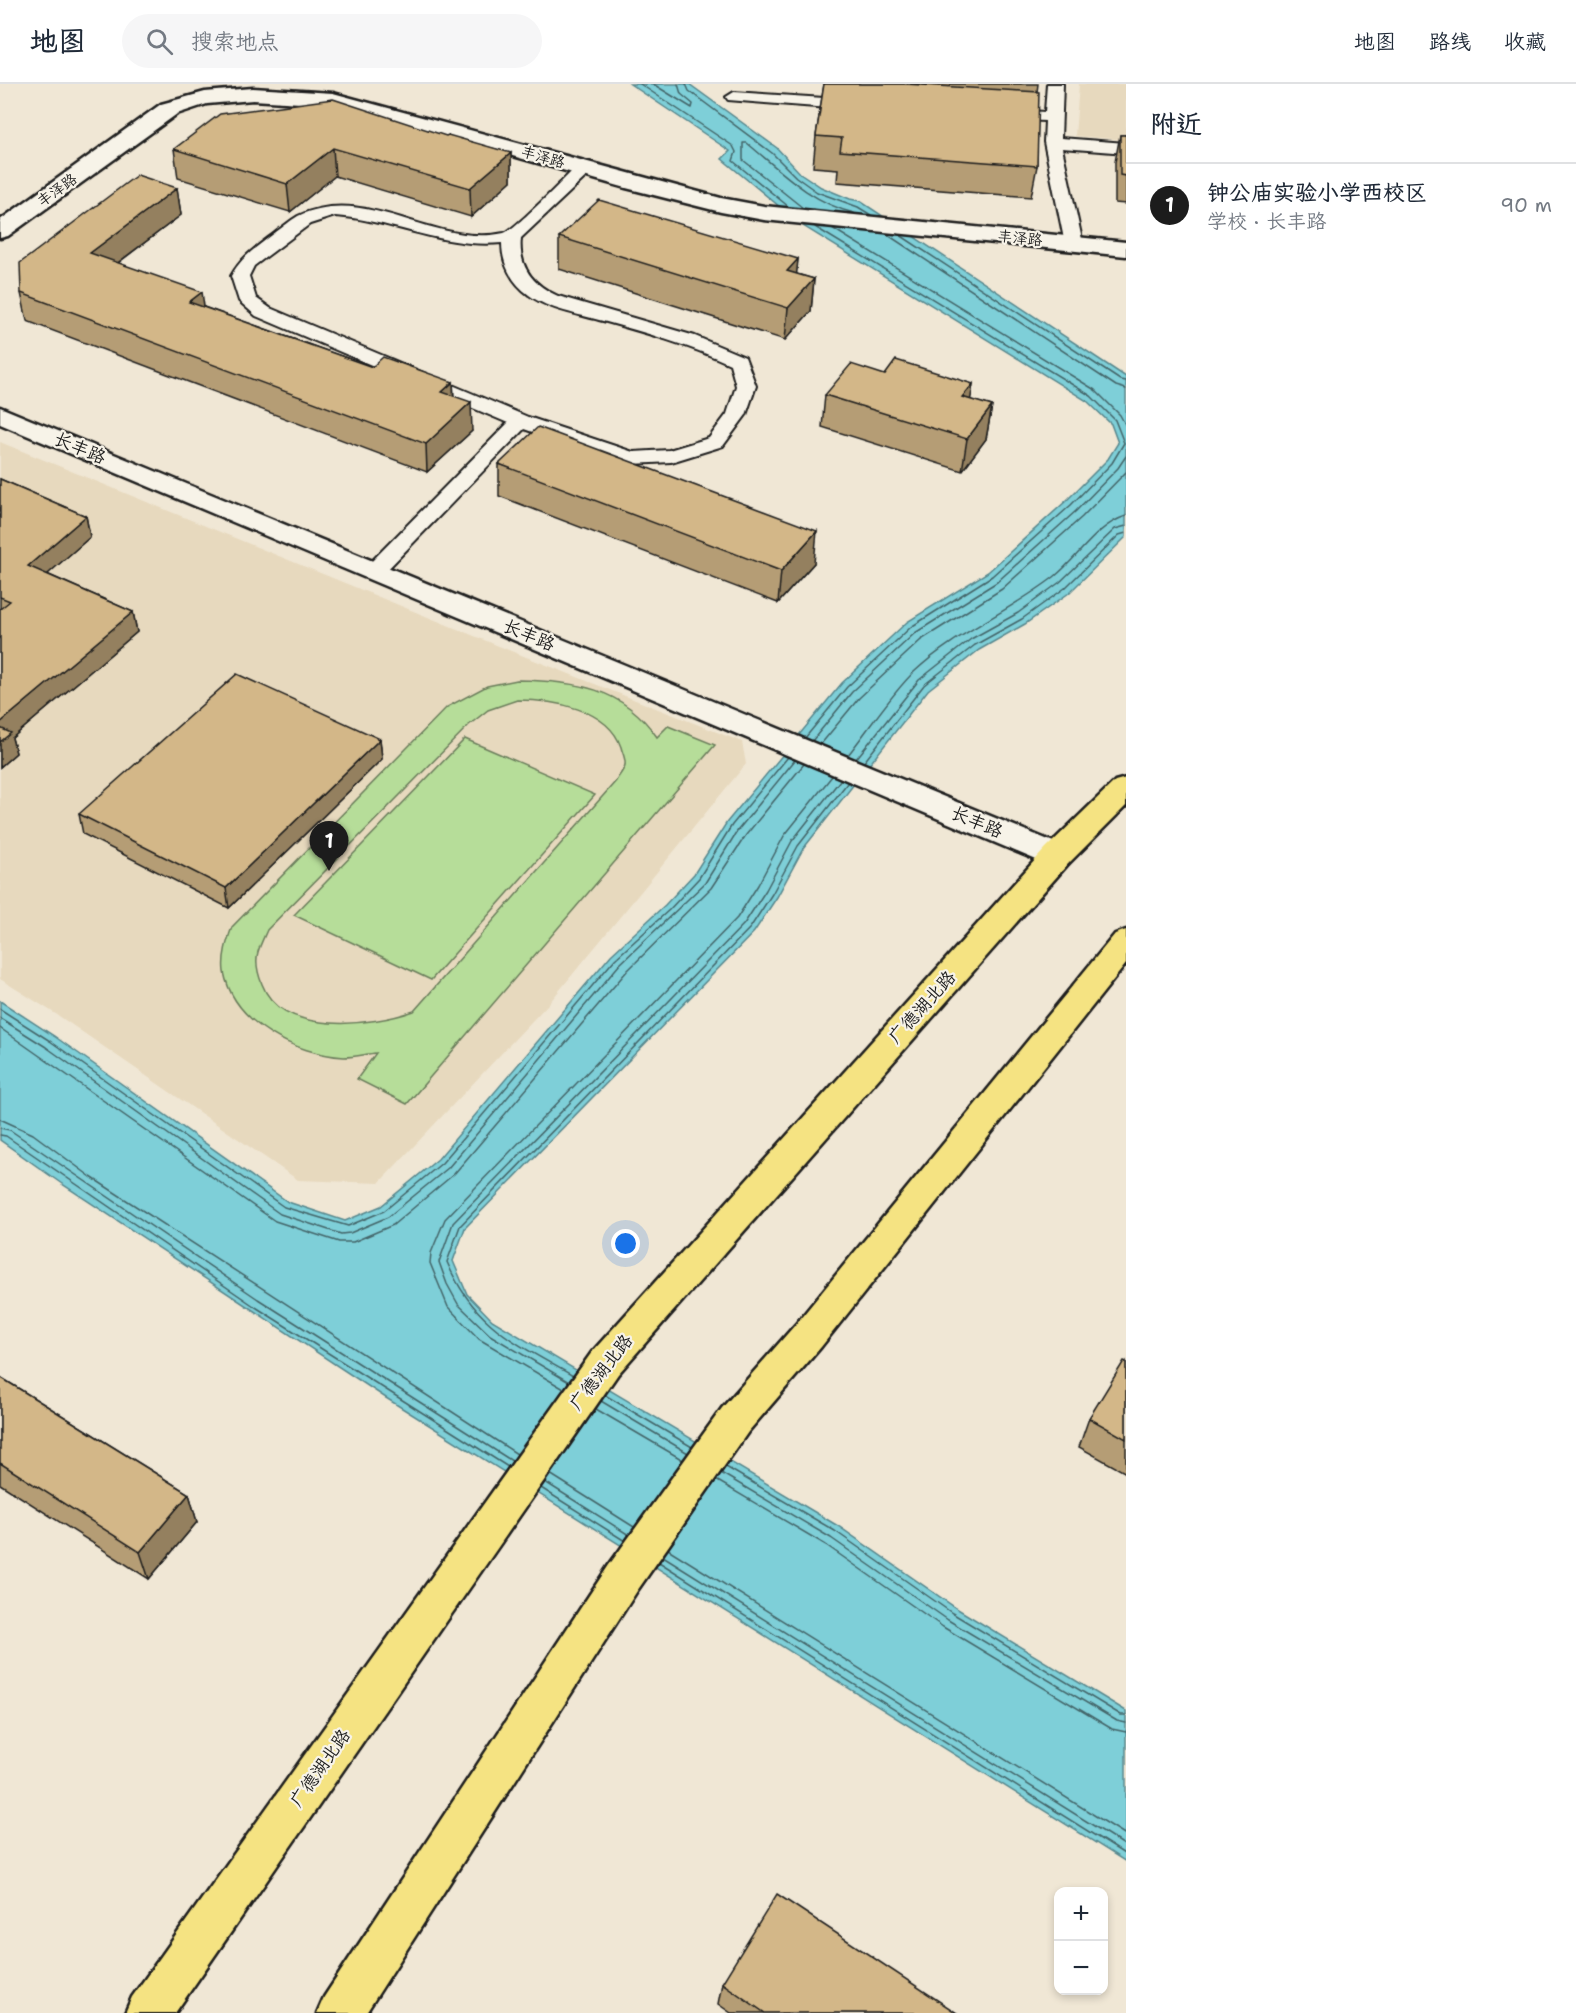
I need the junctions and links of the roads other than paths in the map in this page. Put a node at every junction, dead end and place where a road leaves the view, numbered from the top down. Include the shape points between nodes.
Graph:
1 (1055, 84) edge
2 (734, 97) dead end
3 (876, 106) edge
4 (982, 113) edge
5 (1053, 117) junction
6 (1052, 142) junction
7 (1126, 148) edge
8 (584, 169) junction
9 (0, 231) edge
10 (512, 237) junction
11 (1074, 244) junction
12 (1126, 249) edge
13 (0, 415) edge
14 (521, 421) junction
15 (374, 571) junction
16 (1126, 788) edge
17 (1057, 856) junction
18 (1126, 942) edge
19 (148, 2013) edge
20 (340, 2013) edge

1 - 5 lane
2 - 3 lane
4 - 5 lane
5 - 6 lane
6 - 7 lane
6 - 11 lane
8 - 9 street, 丰泽路 via 333,99 253,94 205,98 169,109
8 - 10 lane
8 - 11 street, 丰泽路 via 764,213
10 - 14 lane via 514,268 536,292 566,305 707,345 738,361 746,386 736,415 716,442 671,456 632,458
10 - 14 lane via 460,238 362,213 334,211 304,220 247,262 240,276 248,301 263,312
11 - 12 street, 丰泽路
13 - 15 street, 长丰路
14 - 15 lane
15 - 17 street, 长丰路
16 - 17 main road, 广德湖北路
17 - 19 main road, 广德湖北路 via 604,1363
18 - 20 main road via 808,1336 735,1420 623,1578

